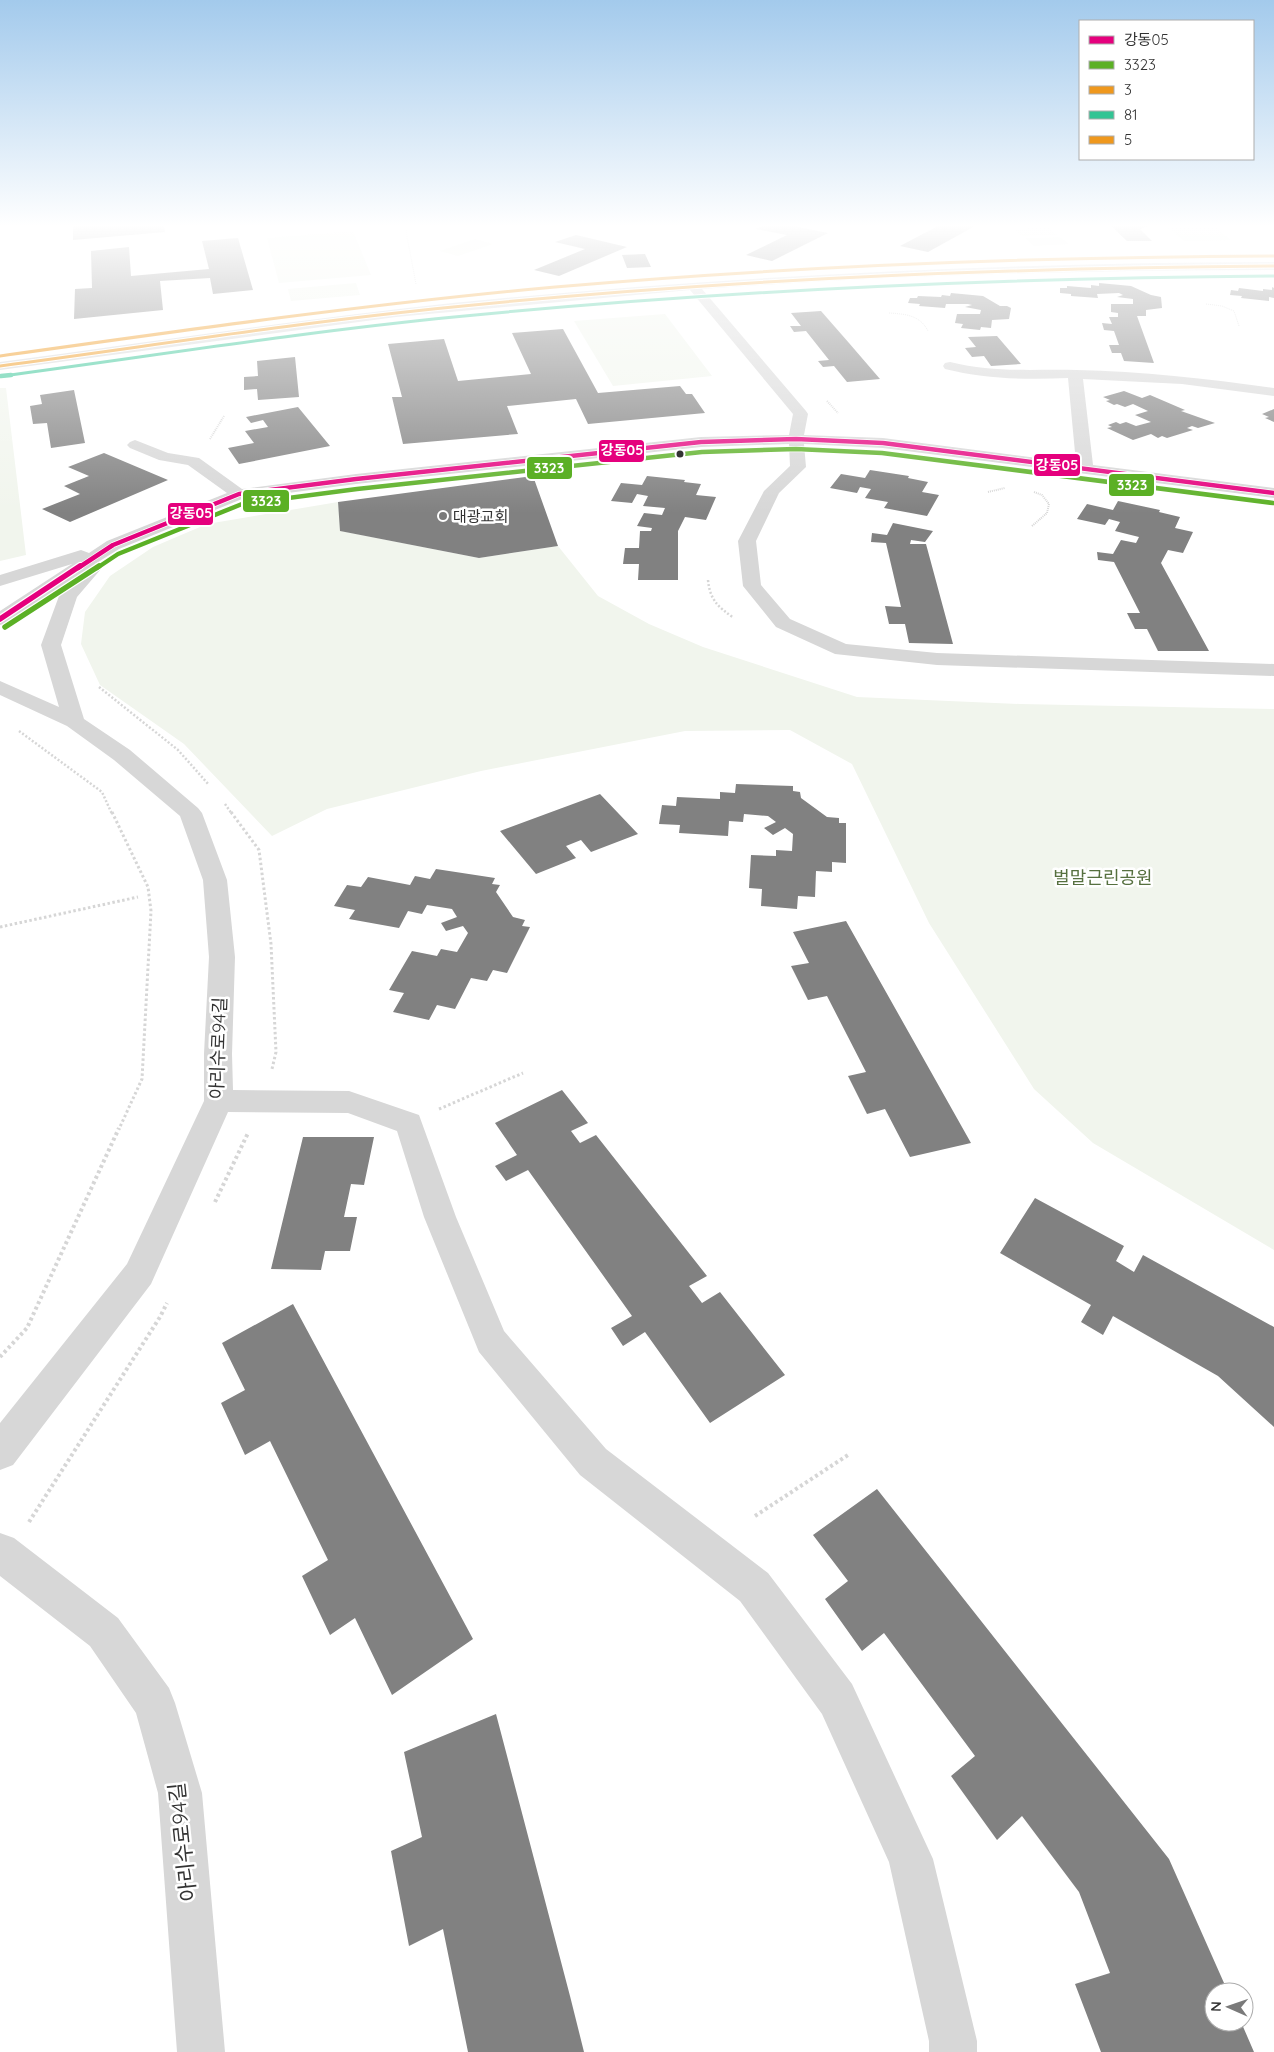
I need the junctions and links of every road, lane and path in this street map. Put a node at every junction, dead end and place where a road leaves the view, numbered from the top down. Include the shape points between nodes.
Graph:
1 (332, 322) edge
2 (723, 322) edge
3 (922, 322) edge
4 (1238, 322) edge
5 (1239, 326) dead end
6 (928, 331) dead end
7 (0, 366) edge
8 (950, 366) dead end
9 (1075, 374) junction
10 (1274, 392) edge
11 (224, 416) dead end
12 (796, 439) junction
13 (135, 445) dead end
14 (205, 446) joint
15 (193, 461) junction
16 (1085, 469) junction
17 (1012, 488) dead end
18 (988, 492) dead end
19 (1034, 492) dead end
20 (239, 494) junction
21 (1274, 494) edge
22 (1032, 526) dead end
23 (113, 545) junction
24 (708, 580) dead end
25 (0, 581) edge
26 (734, 618) dead end
27 (0, 619) edge
28 (1274, 670) edge
29 (0, 687) edge
30 (74, 722) junction
31 (16, 729) dead end
32 (138, 898) dead end
33 (0, 927) edge
34 (523, 1073) dead end
35 (219, 1101) junction
36 (436, 1110) dead end
37 (0, 1356) edge
38 (0, 1452) edge
39 (848, 1455) dead end
40 (755, 1516) dead end
41 (0, 1552) edge
42 (201, 2052) edge
43 (953, 2052) edge

1 - 7 street
2 - 12 street via 801,414
3 - 6 path
4 - 5 path
8 - 9 street via 978,374 1020,377
9 - 10 street via 1182,380
9 - 16 street
11 - 14 path
12 - 16 street via 883,443
12 - 20 street via 692,442
12 - 28 street via 798,467 772,491 746,541 752,586 783,623 842,650 937,659
13 - 15 street via 165,457
14 - 15 street
15 - 20 street
16 - 21 street
17 - 18 path
19 - 22 path via 1042,495 1049,504 1047,513
20 - 23 street
23 - 25 street
23 - 27 street
23 - 30 street via 68,596 50,645
24 - 26 path via 709,598
29 - 30 street, 아리수로94길
30 - 35 street, 아리수로94길 via 122,755 190,813 215,880 222,957
31 - 37 path via 102,792 148,887 151,911 142,1079 27,1328
32 - 33 path
34 - 36 path
35 - 38 street, 아리수로94길 via 138,1274
35 - 43 street via 349,1102 409,1123 440,1217 491,1341 593,1462 754,1587 837,1699 912,1859
39 - 40 path
41 - 42 street, 아리수로94길 via 104,1632 154,1703 180,1794

